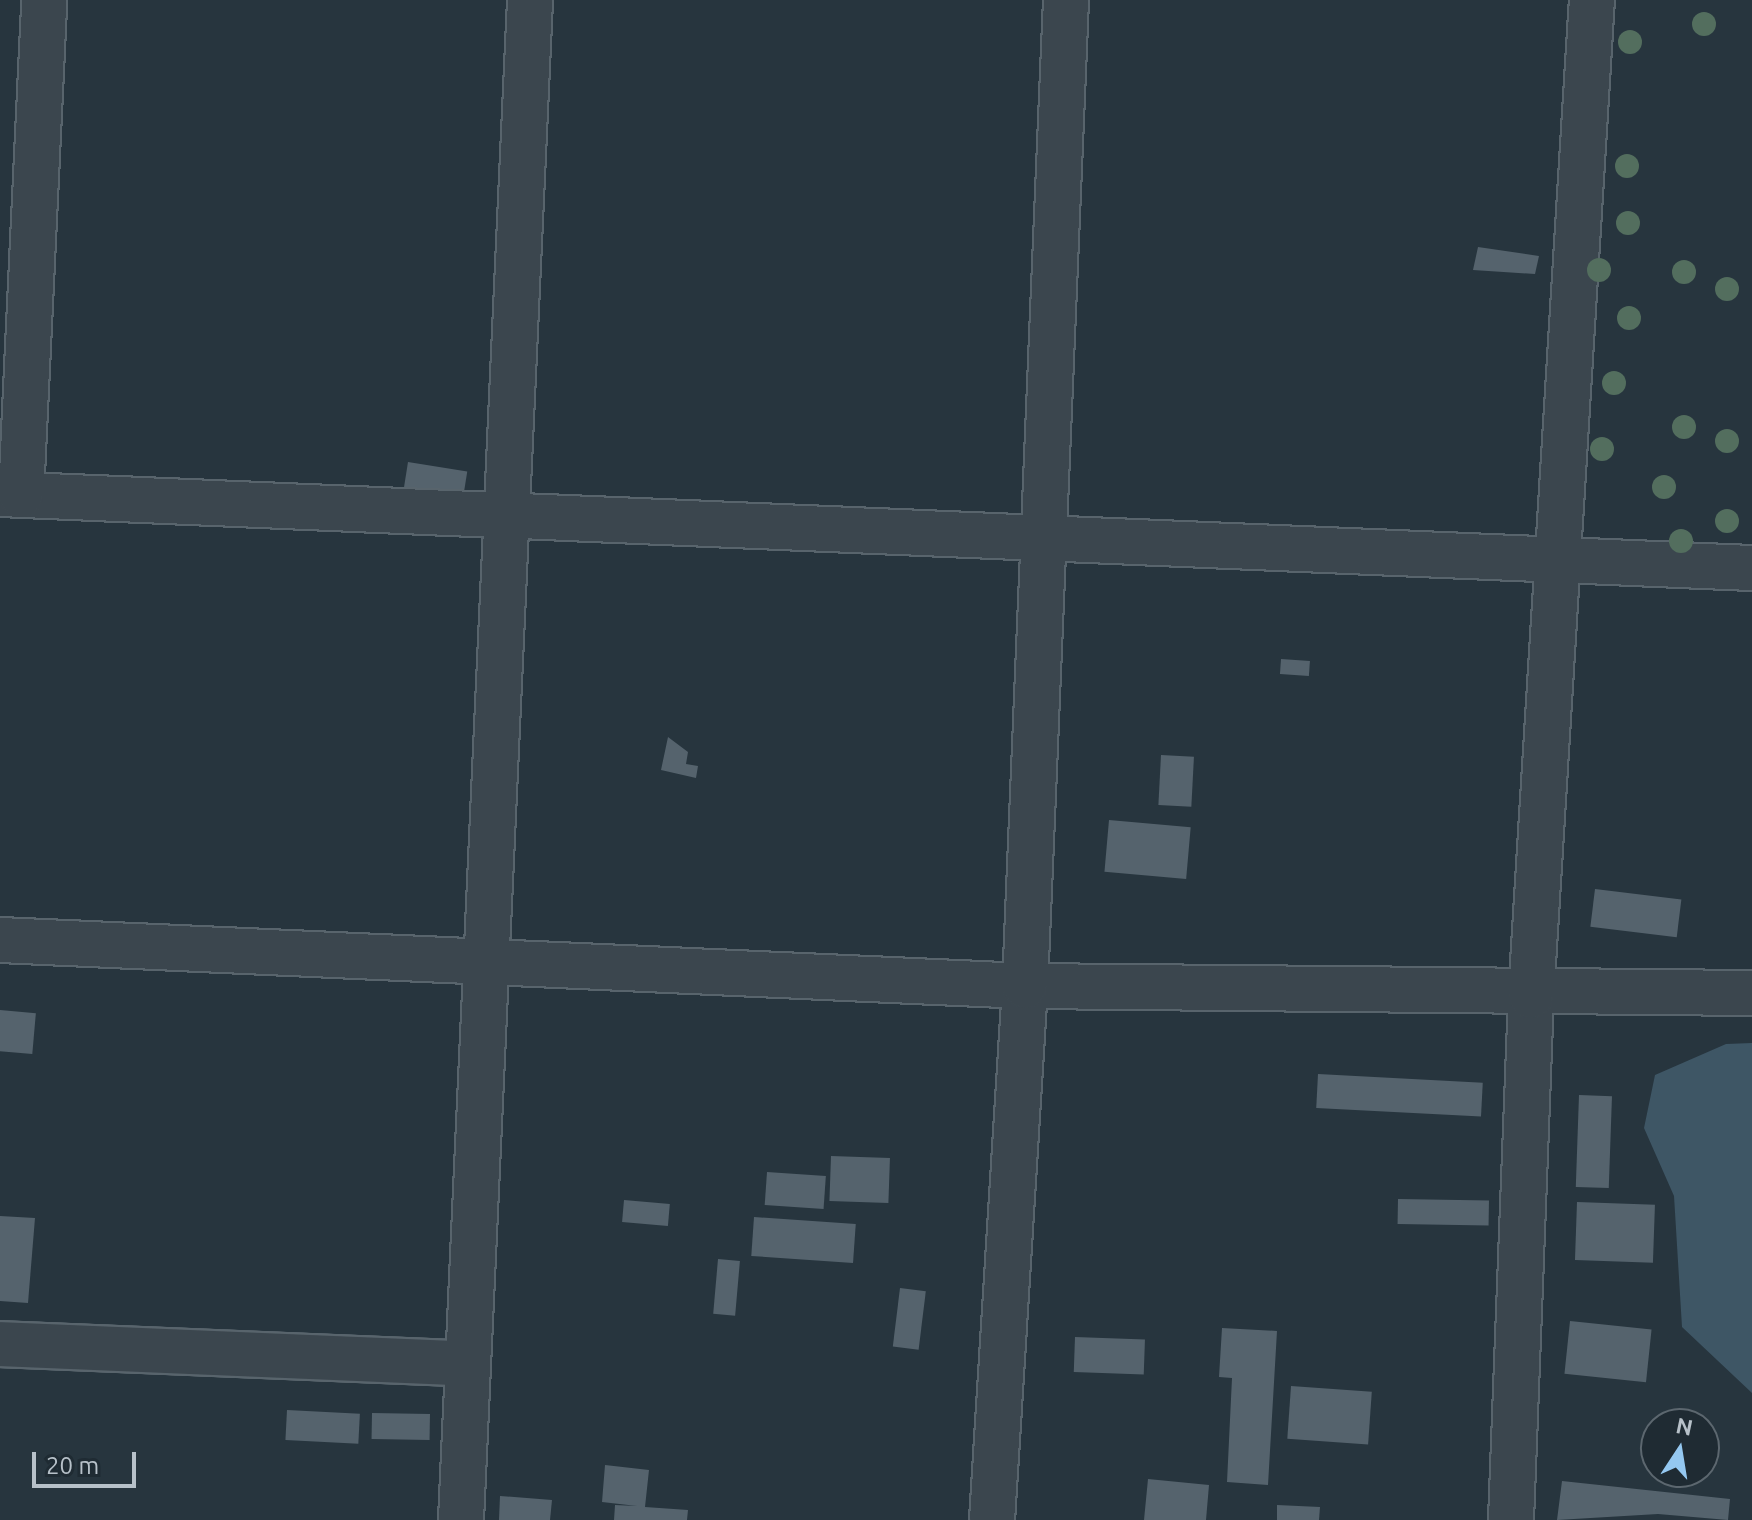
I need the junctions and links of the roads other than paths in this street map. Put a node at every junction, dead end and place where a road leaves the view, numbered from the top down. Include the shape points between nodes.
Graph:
1 (44, 0) edge
2 (530, 0) edge
3 (1066, 0) edge
4 (1592, 0) edge
5 (11, 494) edge
6 (511, 514) junction
7 (1044, 535) junction
8 (1557, 559) junction
9 (1752, 568) edge
10 (0, 940) edge
11 (487, 962) junction
12 (1025, 986) junction
13 (1752, 993) edge
14 (1531, 996) junction
15 (0, 1344) edge
16 (468, 1364) junction
17 (461, 1520) edge
18 (992, 1520) edge
19 (1511, 1520) edge

1 - 5 street
2 - 6 street
3 - 7 street
4 - 8 street
5 - 6 street
6 - 7 street
6 - 11 street
7 - 8 street
7 - 12 street
8 - 9 street
8 - 14 street
10 - 11 street
11 - 12 street
11 - 16 street
12 - 14 street
12 - 18 street
13 - 14 street
14 - 19 street
15 - 16 street
16 - 17 street

